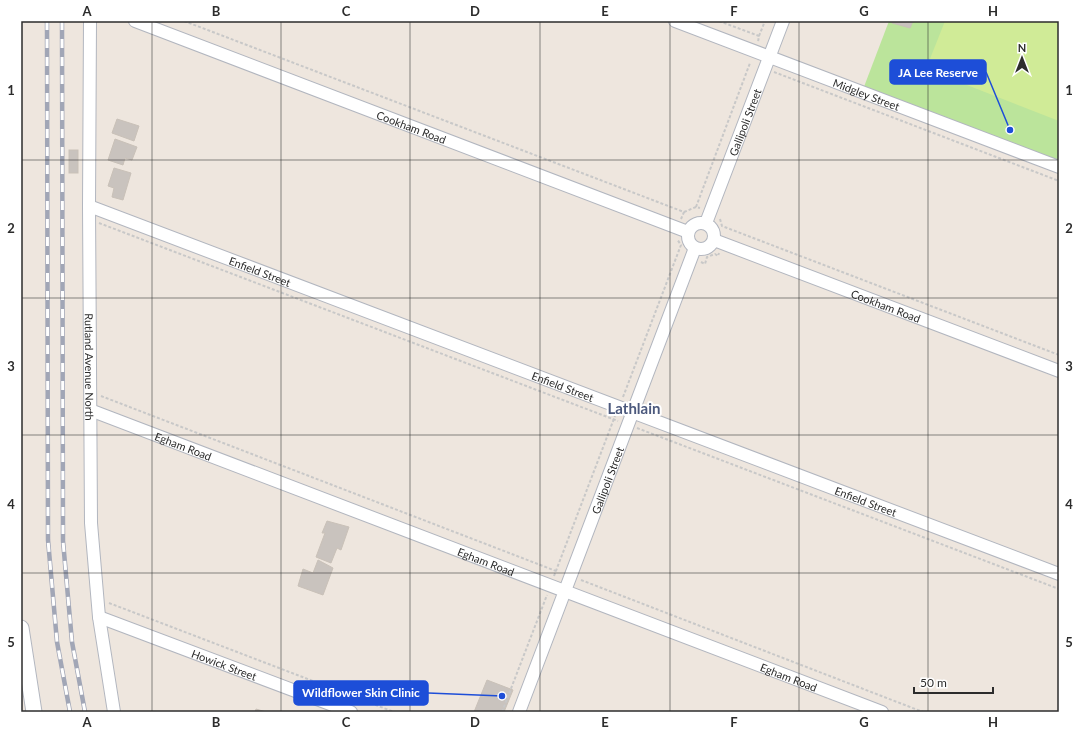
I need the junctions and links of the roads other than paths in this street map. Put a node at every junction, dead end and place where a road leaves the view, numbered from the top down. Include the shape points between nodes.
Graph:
1 (90, 21) edge
2 (135, 21) edge
3 (675, 21) edge
4 (783, 21) edge
5 (770, 57) junction
6 (1059, 167) edge
7 (89, 206) junction
8 (708, 218) junction
9 (683, 230) junction
10 (719, 242) junction
11 (693, 253) junction
12 (1059, 371) edge
13 (90, 410) junction
14 (634, 413) junction
15 (1059, 574) edge
16 (566, 591) junction
17 (99, 617) junction
18 (21, 628) edge
19 (34, 712) edge
20 (114, 712) edge
21 (351, 712) edge
22 (520, 712) edge
23 (882, 712) edge

1 - 7 street, Rutland Avenue North
2 - 9 street, Cookham Road
3 - 5 street, Midgley Street
4 - 5 street, Gallipoli Street
5 - 6 street, Midgley Street
5 - 8 street, Gallipoli Street
7 - 13 street, Rutland Avenue North
7 - 14 street, Enfield Street
8 - 9 street
8 - 10 street
9 - 11 street
10 - 11 street
10 - 12 street, Cookham Road
11 - 14 street, Gallipoli Street
13 - 16 street, Egham Road
13 - 17 street, Rutland Avenue North via 91,523
14 - 15 street, Enfield Street
14 - 16 street, Gallipoli Street
16 - 22 street, Gallipoli Street
16 - 23 street, Egham Road
17 - 20 street, Rutland Avenue North
17 - 21 street, Howick Street
18 - 19 street

